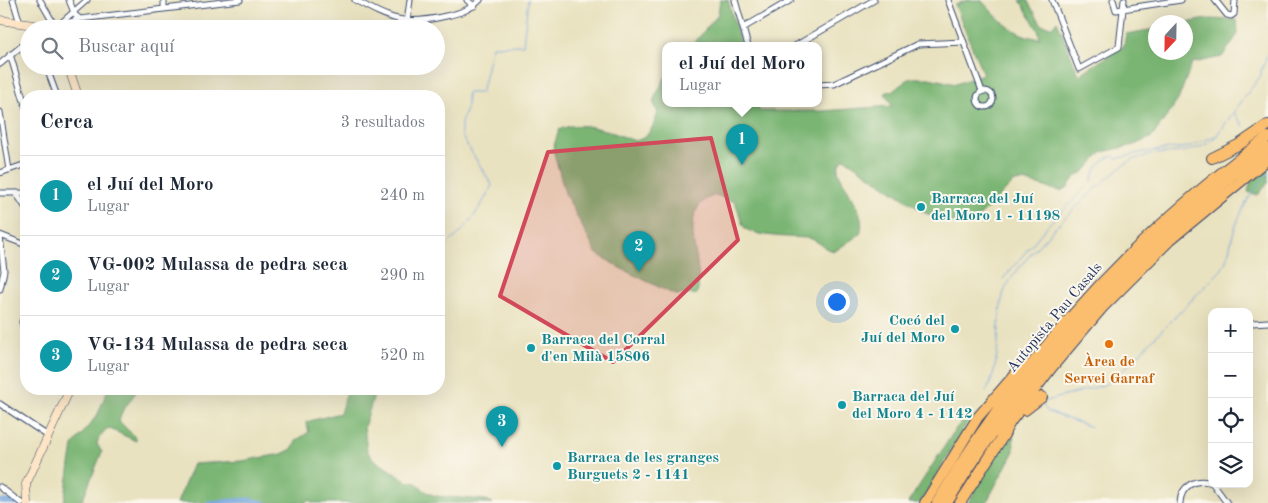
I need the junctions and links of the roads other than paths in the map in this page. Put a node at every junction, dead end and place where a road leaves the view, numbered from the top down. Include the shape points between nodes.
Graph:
1 (13, 0) edge
2 (40, 0) edge
3 (69, 0) edge
4 (86, 0) edge
5 (164, 0) edge
6 (240, 0) edge
7 (355, 0) edge
8 (410, 0) edge
9 (467, 0) edge
10 (480, 0) edge
11 (735, 0) edge
12 (791, 0) edge
13 (874, 0) edge
14 (948, 0) edge
15 (1052, 0) edge
16 (1113, 0) edge
17 (1124, 0) edge
18 (1181, 0) edge
19 (1215, 0) edge
20 (1235, 0) edge
21 (215, 2) edge
22 (474, 6) junction
23 (1123, 8) junction
24 (164, 9) junction
25 (73, 11) junction
26 (80, 19) junction
27 (0, 20) edge
28 (46, 20) edge
29 (64, 20) edge
30 (76, 20) edge
31 (400, 20) edge
32 (407, 20) edge
33 (429, 20) edge
34 (20, 24) joint
35 (743, 28) junction
36 (747, 42) edge
37 (802, 42) edge
38 (964, 42) junction
39 (20, 47) edge
40 (10, 54) junction
41 (0, 64) edge
42 (49, 75) edge
43 (71, 75) edge
44 (822, 86) edge
45 (21, 90) edge
46 (55, 90) edge
47 (76, 90) edge
48 (982, 90) dead end
49 (0, 112) edge
50 (1268, 125) edge
51 (1268, 137) edge
52 (1268, 148) edge
53 (1212, 158) dead end
54 (1268, 160) edge
55 (20, 166) edge
56 (9, 170) junction
57 (0, 173) edge
58 (1240, 190) dead end
59 (0, 193) edge
60 (16, 193) junction
61 (20, 193) edge
62 (20, 199) edge
63 (0, 236) edge
64 (20, 243) edge
65 (0, 289) edge
66 (1268, 322) edge
67 (1253, 323) edge
68 (1062, 326) junction
69 (67, 395) edge
70 (1042, 397) dead end
71 (0, 404) edge
72 (48, 436) junction
73 (1001, 438) junction
74 (1208, 482) edge
75 (0, 487) edge
76 (1216, 488) edge
77 (21, 503) edge
78 (27, 503) edge
79 (925, 503) edge
80 (937, 503) edge
81 (947, 503) edge
82 (960, 503) edge
83 (1180, 503) edge
84 (1227, 503) edge

1 - 34 street
2 - 28 street via 47,14
3 - 25 street
4 - 25 street
5 - 24 street
6 - 21 street
7 - 31 street
8 - 32 street
9 - 22 street
10 - 22 street
11 - 35 street
12 - 35 street
13 - 37 street
14 - 38 street
15 - 23 street via 1079,69 1119,46
16 - 23 street via 1116,10
17 - 23 street
18 - 23 street
19 - 20 street via 1227,16 1234,14
21 - 24 street
22 - 33 street via 464,12
24 - 26 street
25 - 26 street
25 - 29 street
26 - 30 street
27 - 34 street
35 - 36 street
38 - 44 street via 918,44 834,84
38 - 48 street
39 - 40 street
40 - 41 street
40 - 45 street
42 - 46 street
43 - 47 street
49 - 56 street
50 - 53 highway
51 - 68 highway, Autopista Pau Casals via 1170,216 1094,288
52 - 81 highway, Autopista Pau Casals via 1181,218 1097,300 1016,399
54 - 58 highway
54 - 73 highway via 1171,239 1102,308 1052,367
55 - 56 street
56 - 57 street
59 - 60 street
60 - 61 street
60 - 62 street
63 - 64 street
63 - 65 street via 4,271
66 - 67 street
68 - 79 highway via 1052,332 978,417
68 - 80 highway, Autopista Pau Casals via 1000,405
69 - 72 street
70 - 73 highway via 1031,404
71 - 72 street
72 - 78 street via 26,484
73 - 82 highway
74 - 83 street via 1194,482 1184,488
75 - 77 street
76 - 84 street

